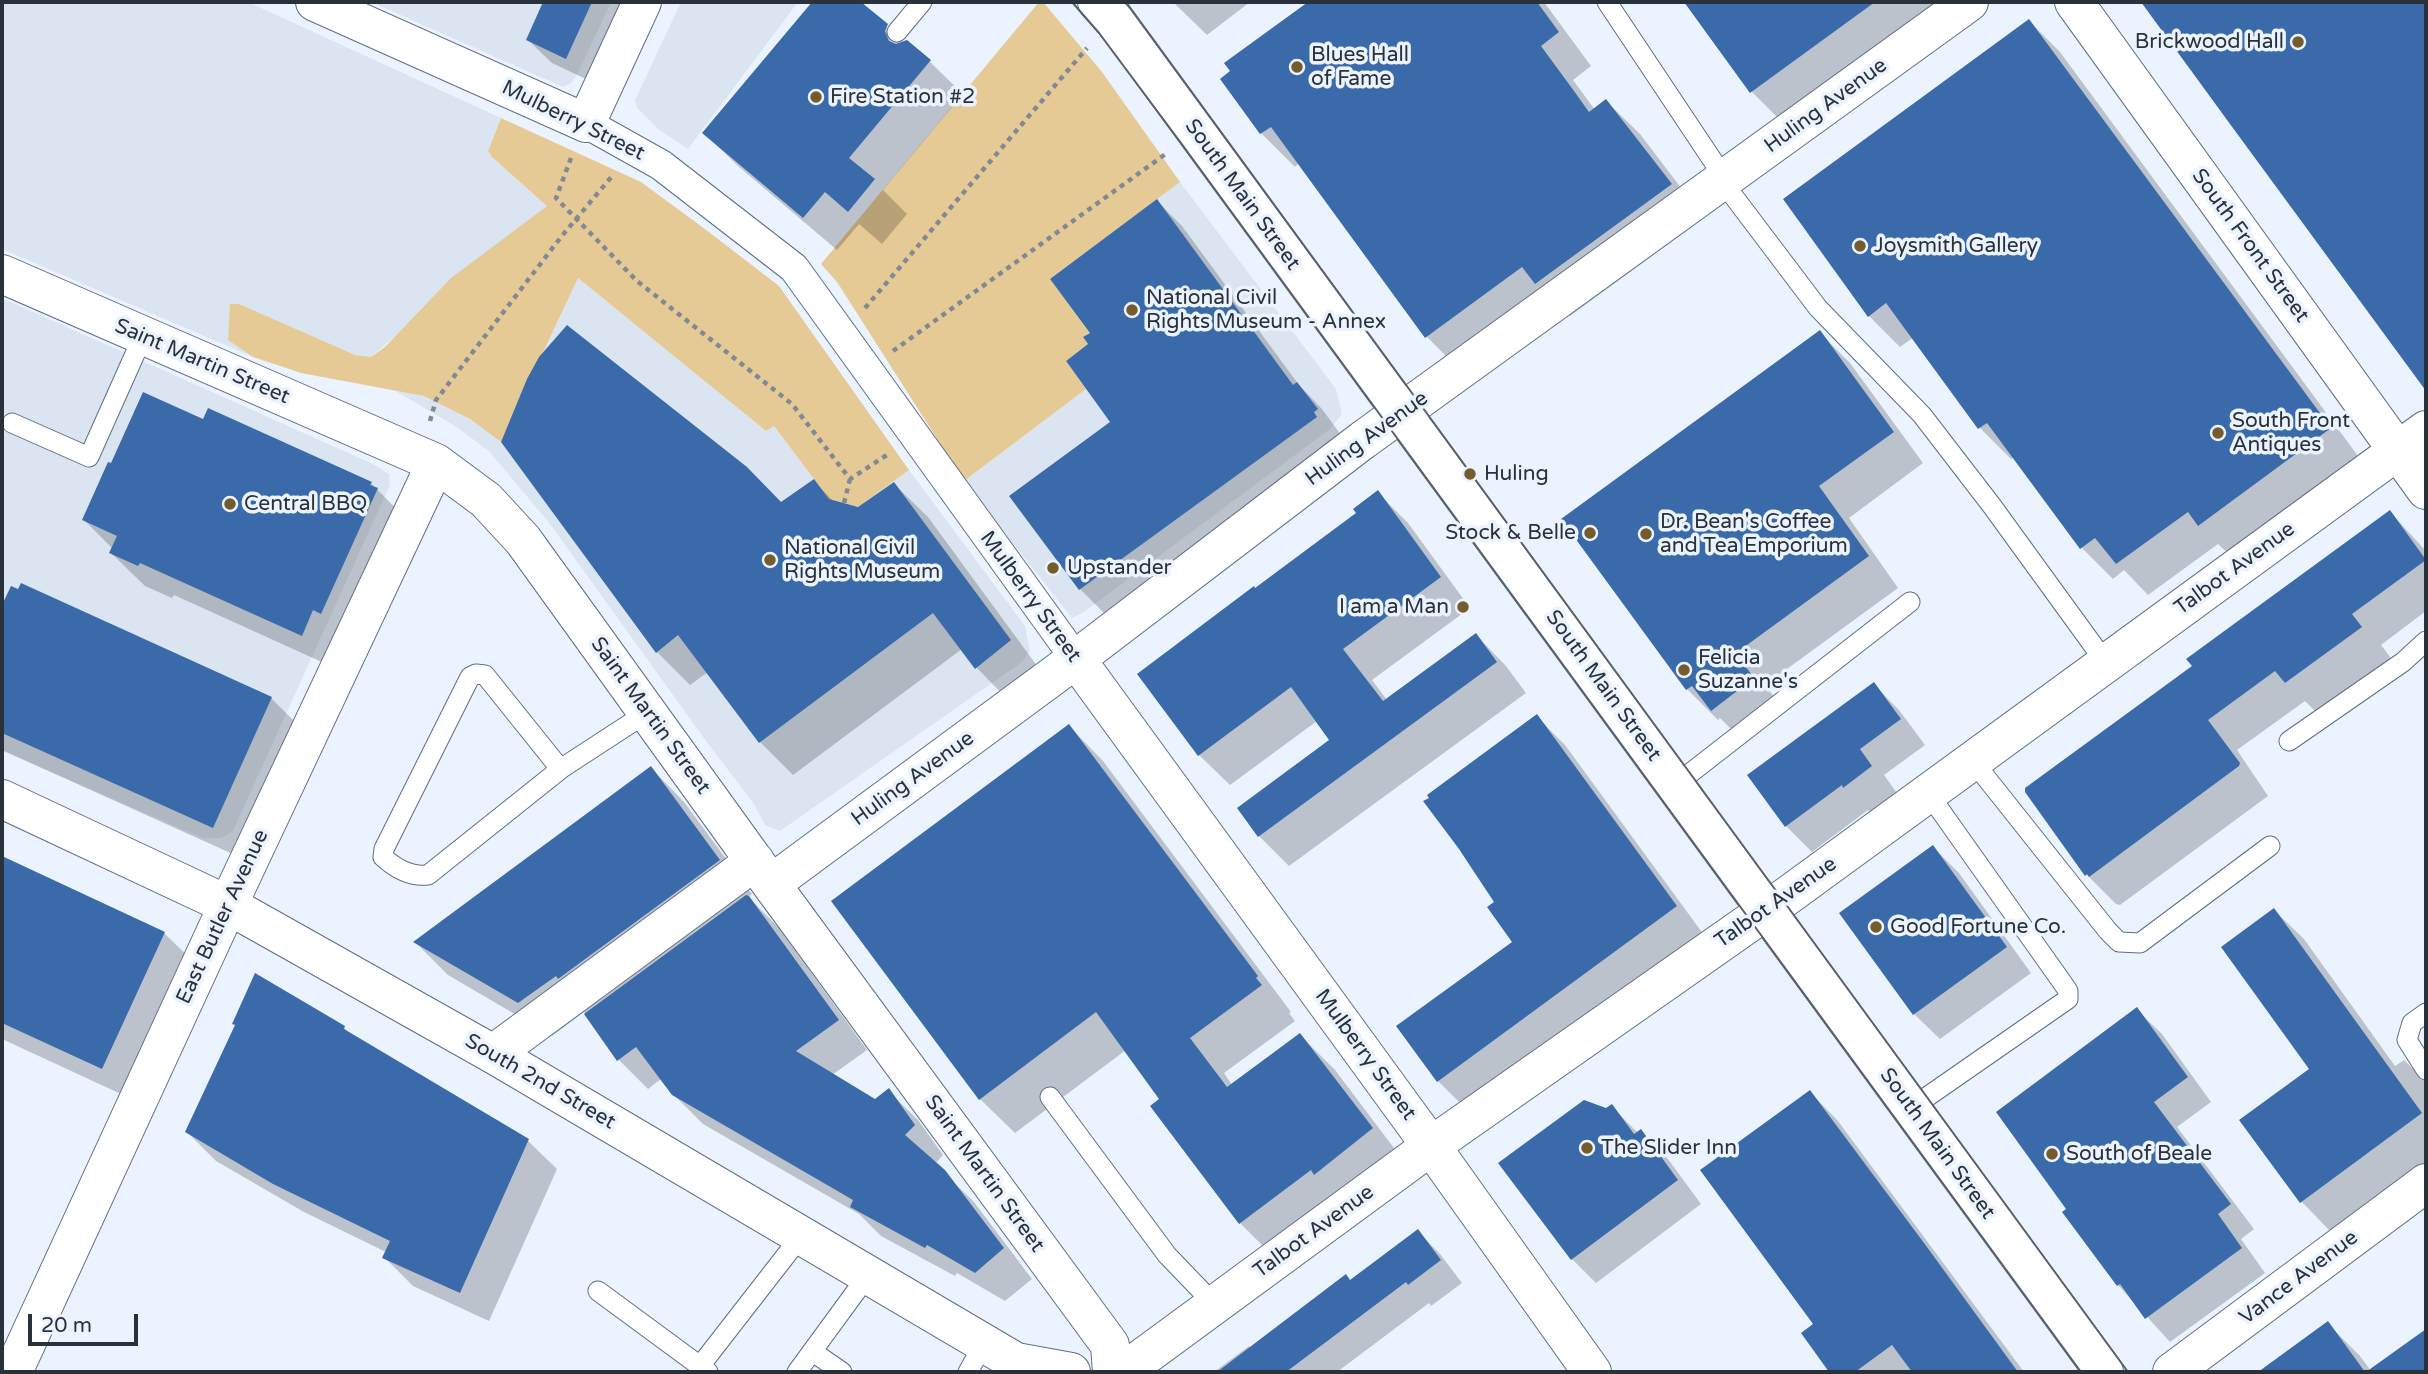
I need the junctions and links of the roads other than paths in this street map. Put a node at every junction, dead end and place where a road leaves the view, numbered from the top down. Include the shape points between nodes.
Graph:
1 (315, 2) edge
2 (642, 2) edge
3 (922, 2) edge
4 (1606, 2) edge
5 (1969, 2) edge
6 (2074, 2) edge
7 (1106, 11) edge
8 (897, 32) dead end
9 (586, 122) junction
10 (1723, 180) junction
11 (2, 274) edge
12 (143, 336) junction
13 (1401, 413) junction
14 (12, 423) dead end
15 (2412, 440) edge
16 (425, 458) junction
17 (2426, 490) edge
18 (1910, 602) dead end
19 (2426, 641) edge
20 (1076, 659) junction
21 (2106, 663) junction
22 (648, 712) junction
23 (2289, 741) dead end
24 (1972, 760) junction
25 (562, 768) junction
26 (1675, 785) junction
27 (1928, 793) junction
28 (2, 799) edge
29 (2270, 846) dead end
30 (763, 872) junction
31 (228, 905) junction
32 (1766, 910) junction
33 (2426, 1013) edge
34 (493, 1054) junction
35 (2426, 1070) edge
36 (1050, 1097) dead end
37 (1911, 1108) junction
38 (1431, 1146) junction
39 (2426, 1183) edge
40 (801, 1236) junction
41 (868, 1275) junction
42 (598, 1291) dead end
43 (1215, 1305) junction
44 (813, 1352) junction
45 (976, 1358) edge
46 (704, 1369) edge
47 (13, 1372) edge
48 (797, 1372) edge
49 (842, 1372) edge
50 (1071, 1372) edge
51 (1112, 1372) edge
52 (1123, 1372) edge
53 (1592, 1372) edge
54 (2105, 1372) edge
55 (2172, 1372) edge

1 - 9 street, Mulberry Street
2 - 9 street
3 - 8 lane
4 - 10 lane
5 - 10 street, Huling Avenue
6 - 15 street, South Front Street
7 - 13 street, South Main Street
9 - 20 street, Mulberry Street via 661,164 794,268
10 - 13 street, Huling Avenue
10 - 21 lane via 1818,308 1922,415
11 - 12 street, Saint Martin Street
12 - 14 lane via 89,457
12 - 16 street, Saint Martin Street
13 - 20 street, Huling Avenue
13 - 26 street, South Main Street
15 - 17 street, South Front Street
15 - 21 street, Talbot Avenue
16 - 22 street, Saint Martin Street via 486,500 523,540
16 - 31 street, East Butler Avenue
18 - 26 lane
19 - 23 lane
20 - 30 street, Huling Avenue
20 - 38 street, Mulberry Street
21 - 24 street, Talbot Avenue
22 - 25 lane
22 - 30 street, Saint Martin Street
24 - 27 street, Talbot Avenue
24 - 29 lane via 2119,942 2140,943
25 - 25 lane via 428,875 395,868 383,857 470,677 476,674 485,675
26 - 32 street, South Main Street
27 - 32 street, Talbot Avenue
27 - 37 lane via 2064,985 2068,999
28 - 31 street, South 2nd Street
30 - 34 street, Huling Avenue
30 - 51 street, Saint Martin Street via 1110,1345
31 - 34 street, South 2nd Street
31 - 47 street, East Butler Avenue
32 - 37 street, South Main Street
32 - 38 street, Talbot Avenue
33 - 35 lane via 2412,1023 2407,1040
34 - 40 street, South 2nd Street
36 - 43 lane via 1167,1255
37 - 54 street, South Main Street
38 - 43 street, Talbot Avenue
38 - 53 street, Mulberry Street
39 - 55 street, Vance Avenue
40 - 41 street, South 2nd Street
40 - 46 lane
41 - 44 lane
41 - 45 street, South 2nd Street
42 - 46 lane
43 - 52 street, Talbot Avenue
44 - 48 lane
44 - 49 lane
45 - 50 street, South 2nd Street

